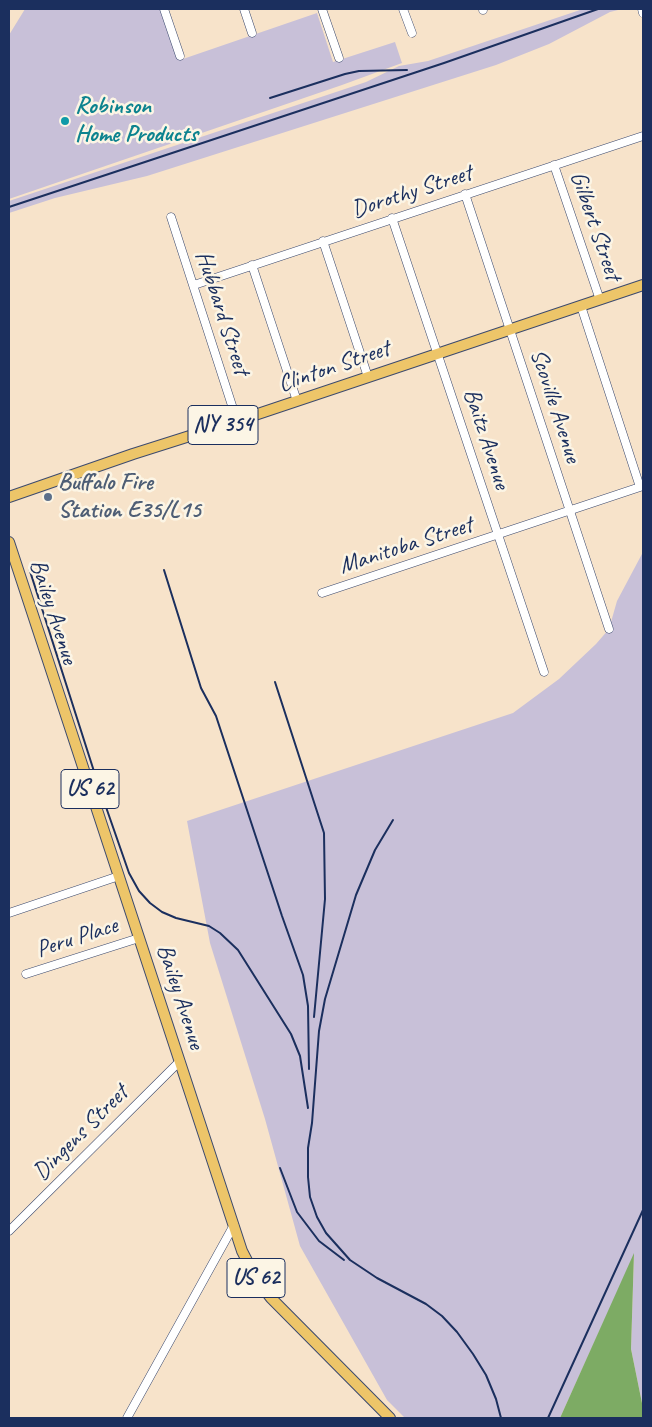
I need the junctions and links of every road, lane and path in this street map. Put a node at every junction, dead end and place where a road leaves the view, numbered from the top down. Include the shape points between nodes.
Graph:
1 (164, 9) edge
2 (244, 9) edge
3 (322, 9) edge
4 (403, 9) edge
5 (642, 9) edge
6 (643, 13) edge
7 (252, 32) dead end
8 (412, 34) dead end
9 (180, 56) dead end
10 (339, 58) dead end
11 (643, 136) edge
12 (554, 165) junction
13 (465, 194) junction
14 (171, 217) dead end
15 (392, 218) junction
16 (323, 241) junction
17 (252, 265) junction
18 (194, 285) junction
19 (643, 285) edge
20 (600, 300) junction
21 (581, 306) junction
22 (510, 330) junction
23 (438, 354) junction
24 (368, 377) junction
25 (297, 401) junction
26 (238, 421) junction
27 (642, 486) edge
28 (9, 497) edge
29 (570, 511) junction
30 (498, 535) junction
31 (9, 542) edge
32 (322, 593) dead end
33 (609, 629) dead end
34 (544, 672) dead end
35 (119, 876) junction
36 (9, 912) edge
37 (139, 938) junction
38 (26, 974) dead end
39 (180, 1061) junction
40 (234, 1225) junction
41 (9, 1231) edge
42 (127, 1418) edge
43 (390, 1418) edge

1 - 9 street
2 - 7 street
3 - 10 street
4 - 8 street
5 - 6 street
11 - 12 street, Dorothy Street
12 - 13 street, Dorothy Street
12 - 20 street, Gilbert Street
13 - 15 street, Dorothy Street
13 - 22 street, Scoville Avenue
14 - 18 street, Hubbard Street
15 - 16 street, Dorothy Street
15 - 23 street, Baitz Avenue
16 - 17 street, Dorothy Street
16 - 24 street
17 - 18 street, Dorothy Street
17 - 25 street
18 - 26 street, Hubbard Street
19 - 20 main road, Clinton Street / NY 354
20 - 21 main road, Clinton Street / NY 354
21 - 22 main road, Clinton Street / NY 354
21 - 27 street, Gilbert Street
22 - 23 main road, Clinton Street / NY 354
22 - 29 street, Scoville Avenue
23 - 24 main road, Clinton Street / NY 354
23 - 30 street, Baitz Avenue
24 - 25 main road, Clinton Street / NY 354
25 - 26 main road, Clinton Street / NY 354
26 - 28 main road, Clinton Street / NY 354
27 - 29 street, Manitoba Street
29 - 30 street, Manitoba Street
29 - 33 street, Scoville Avenue
30 - 32 street, Manitoba Street
30 - 34 street, Baitz Avenue
31 - 35 main road, Bailey Avenue / US 62
35 - 36 street
35 - 37 main road, Bailey Avenue / US 62
37 - 38 street, Peru Place
37 - 39 main road, Bailey Avenue / US 62
39 - 40 main road, Bailey Avenue / US 62
39 - 41 street, Dingens Street
40 - 42 street
40 - 43 main road, Bailey Avenue / US 62 via 242,1251 271,1298

